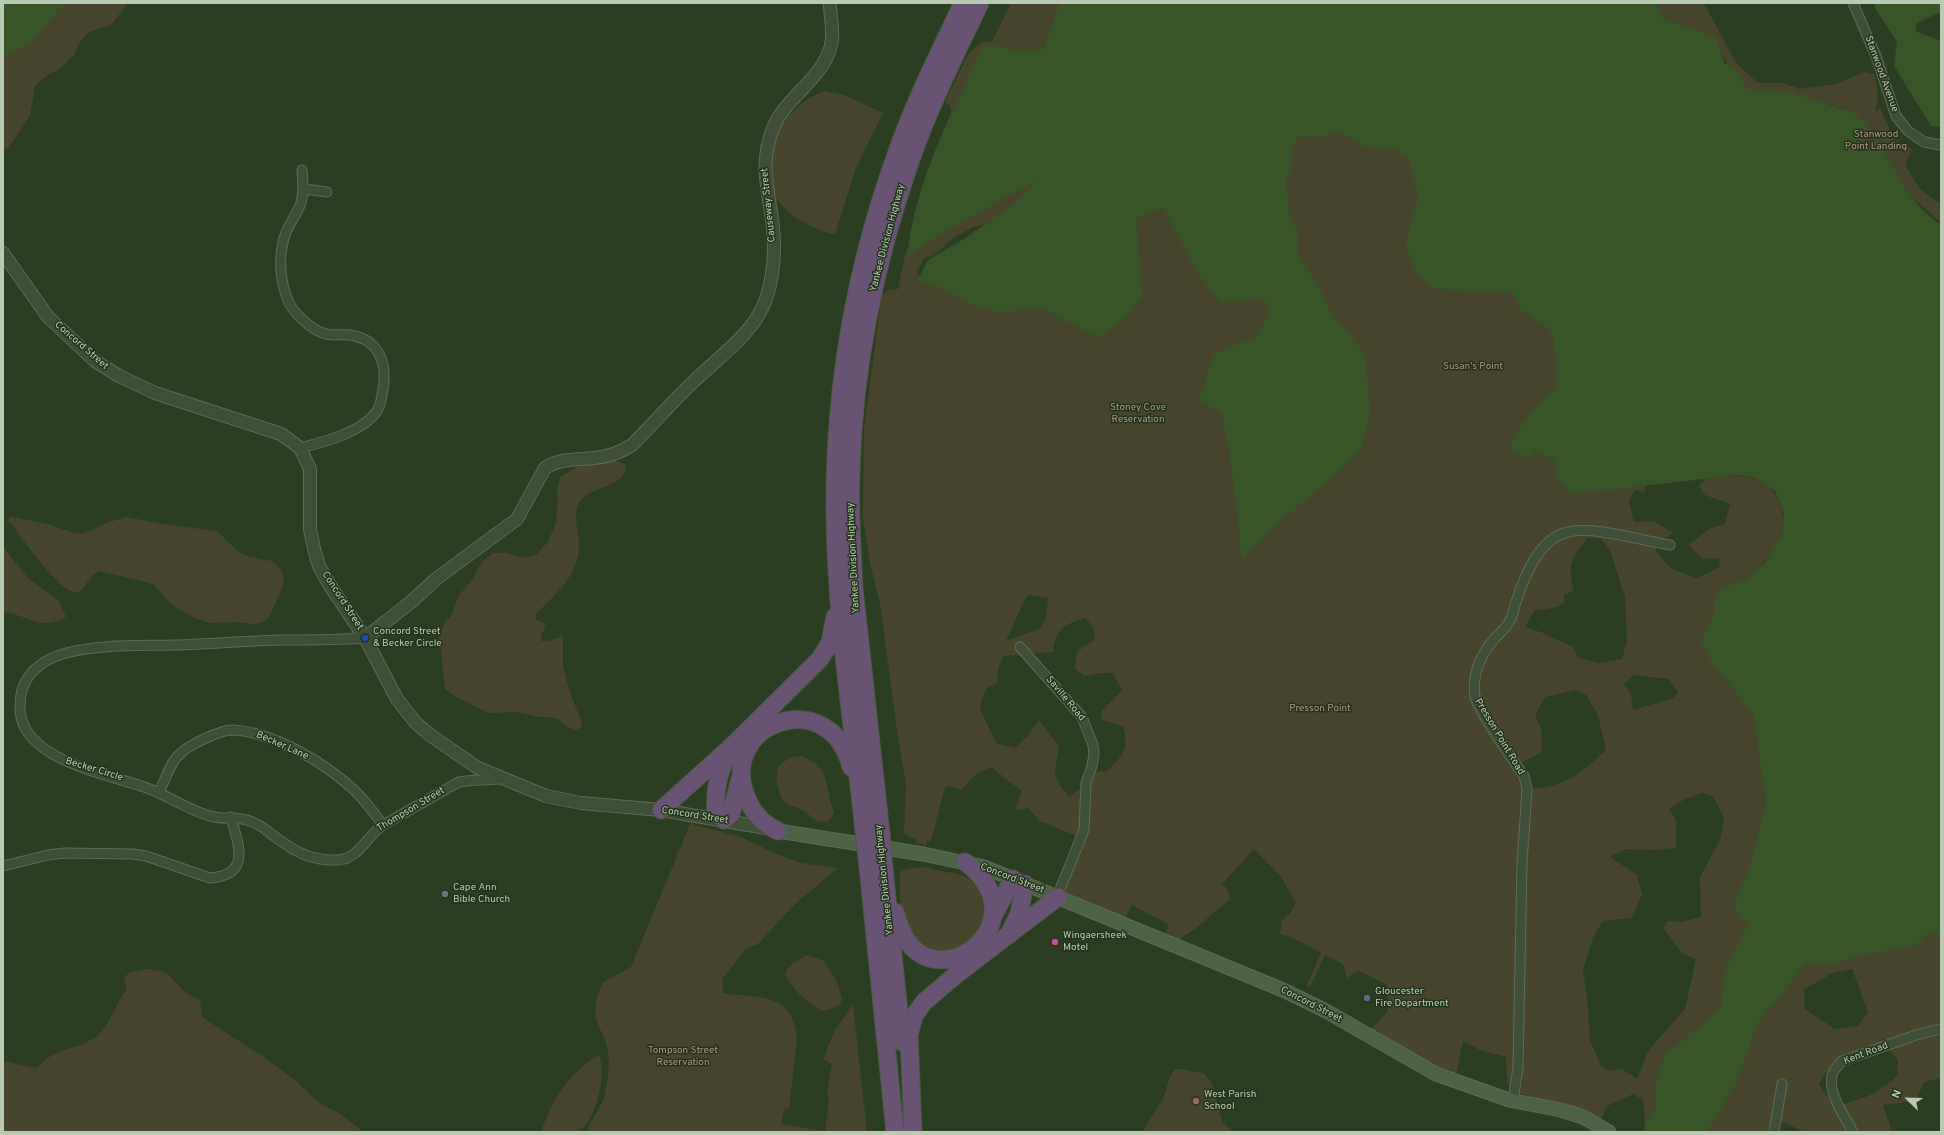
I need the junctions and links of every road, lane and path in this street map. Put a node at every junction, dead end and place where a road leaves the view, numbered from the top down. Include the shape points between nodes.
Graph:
1 (830, 3) edge
2 (963, 3) edge
3 (980, 3) edge
4 (1853, 3) edge
5 (1941, 145) edge
6 (302, 170) dead end
7 (304, 189) junction
8 (327, 192) dead end
9 (3, 253) edge
10 (300, 448) junction
11 (835, 513) junction
12 (1670, 545) dead end
13 (365, 638) junction
14 (1020, 647) dead end
15 (731, 747) junction
16 (741, 776) junction
17 (504, 778) junction
18 (159, 792) junction
19 (662, 810) junction
20 (231, 817) junction
21 (724, 820) junction
22 (383, 825) junction
23 (778, 830) junction
24 (864, 831) junction
25 (878, 859) junction
26 (329, 860) joint
27 (965, 862) junction
28 (3, 866) edge
29 (1019, 882) junction
30 (1058, 897) junction
31 (993, 916) junction
32 (1006, 936) junction
33 (1941, 1029) edge
34 (1782, 1084) dead end
35 (1513, 1101) junction
36 (895, 1132) edge
37 (912, 1132) edge
38 (1609, 1132) edge
39 (1774, 1132) edge
40 (1854, 1132) edge

1 - 13 street, Causeway Street via 832,40 828,56 780,114 764,159 764,178 774,245 771,287 746,335 681,394 632,445 611,454 561,461 545,468 517,519 436,579
2 - 11 highway, Yankee Division Highway via 912,113 887,180 870,237 853,310 840,397
3 - 25 highway, Yankee Division Highway, bridge via 937,94 897,200 875,283 857,390 851,469 852,549 881,834
4 - 5 street, Stanwood Avenue via 1876,56 1896,116 1908,130 1924,142
6 - 7 street
7 - 8 street
7 - 10 street via 300,205 286,232 281,254 281,276 287,300 307,325 326,334 350,335 364,340 378,350 384,363 384,388 379,407 366,422 330,440
9 - 10 street, Concord Street via 48,317 95,361 155,393 281,434
10 - 13 street, Concord Street via 310,469 310,529 319,566
11 - 15 highway via 836,615 828,648 816,665
11 - 24 highway, Yankee Division Highway via 840,611
12 - 35 street, Presson Point Road via 1579,531 1555,537 1535,560 1522,584 1510,621 1484,652 1477,668 1474,698 1524,776 1527,789 1522,871 1518,1067
13 - 17 street, Concord Street via 397,699 415,722 478,768
13 - 18 street, Becker Circle via 80,650 53,657 40,664 29,675 23,686 20,711 30,735 54,756 75,766
14 - 30 street, Saville Road via 1082,717 1093,745 1092,766 1086,783 1084,830
15 - 19 highway
15 - 21 highway via 720,773 715,797 716,812
16 - 21 highway via 731,814
16 - 23 highway via 743,790 752,809 768,825
16 - 24 highway via 749,746 767,728 793,720 805,720 823,726 838,738 848,756
17 - 19 street, Concord Street via 546,796
17 - 22 street, Thompson Street via 459,782
18 - 20 street, Becker Circle via 212,817
18 - 22 street, Becker Lane via 178,755 199,740 232,730 257,734 307,756 333,772 355,791
19 - 21 street, Concord Street
20 - 26 street, Becker Circle via 253,822 303,854
20 - 28 street via 240,848 240,858 234,871 221,877 210,878 146,856 132,854 59,854
21 - 23 street, Concord Street
22 - 26 street, Thompson Street via 354,855 345,860
23 - 27 main road, Concord Street
24 - 25 highway, Yankee Division Highway, bridge
25 - 31 highway via 900,927 907,940 919,952 942,959 967,953 985,936
25 - 36 highway, Yankee Division Highway
25 - 37 highway, Yankee Division Highway
27 - 29 main road, Concord Street
27 - 31 highway via 985,880 993,901
29 - 30 main road, Concord Street
29 - 31 highway
29 - 32 highway via 1019,914
30 - 32 highway
30 - 35 main road, Concord Street via 1283,990 1326,1011 1436,1074
32 - 37 highway via 935,992 915,1013 909,1042
33 - 40 street, Kent Road via 1919,1034 1842,1061 1836,1067 1832,1076 1832,1086
34 - 39 street
35 - 38 main road, Concord Street via 1583,1117

